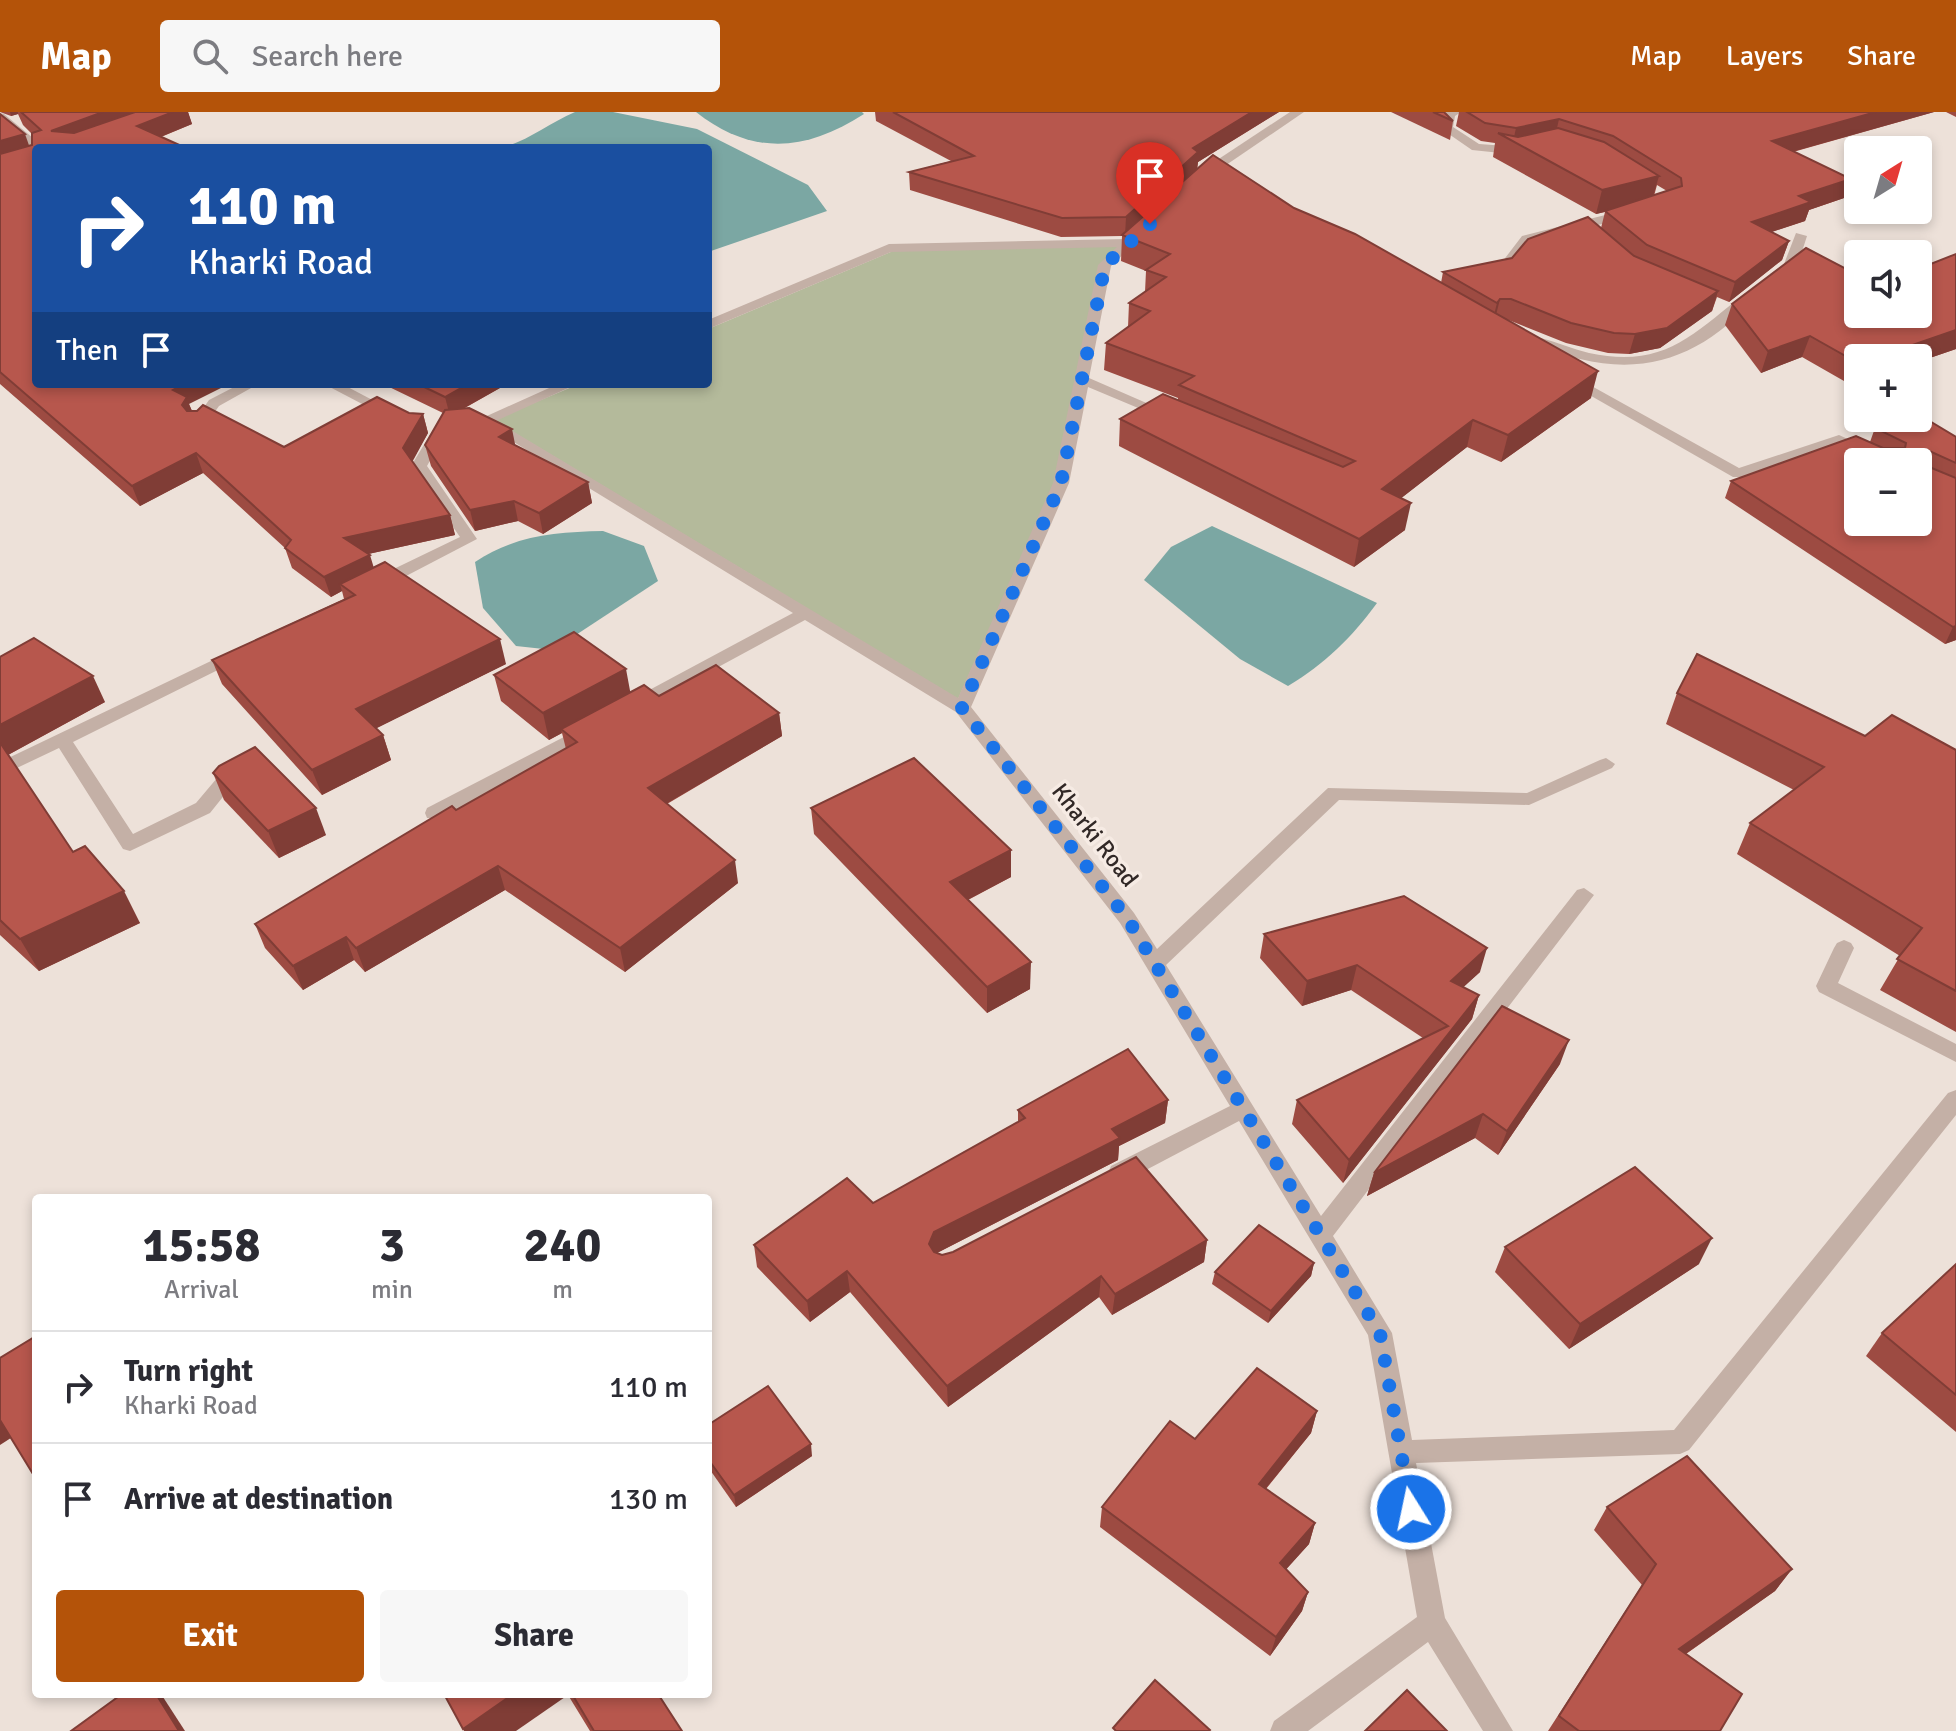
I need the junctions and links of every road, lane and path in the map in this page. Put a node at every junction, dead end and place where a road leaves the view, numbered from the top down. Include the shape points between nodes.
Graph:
1 (1298, 112) edge
2 (1455, 112) edge
3 (10, 119) edge
4 (35, 144) edge
5 (1540, 147) edge
6 (1187, 190) edge
7 (1641, 210) edge
8 (1153, 222) edge
9 (1801, 236) dead end
10 (1130, 243) junction
11 (1488, 275) edge
12 (712, 323) edge
13 (1531, 338) edge
14 (1557, 370) edge
15 (1082, 380) junction
16 (243, 388) edge
17 (339, 388) edge
18 (559, 388) edge
19 (464, 422) junction
20 (1182, 422) edge
21 (199, 424) edge
22 (1859, 448) edge
23 (357, 594) edge
24 (806, 613) junction
25 (259, 643) edge
26 (962, 708) junction
27 (62, 739) junction
28 (239, 764) edge
29 (1606, 764) dead end
30 (0, 770) edge
31 (434, 813) edge
32 (1584, 895) dead end
33 (1844, 948) dead end
34 (1155, 963) junction
35 (1956, 1054) edge
36 (1956, 1099) edge
37 (1243, 1109) junction
38 (1094, 1186) edge
39 (1320, 1235) junction
40 (1401, 1452) junction
41 (1432, 1623) junction
42 (1284, 1731) edge
43 (1499, 1731) edge

1 - 6 street
2 - 5 street via 1447,128 1476,147 1512,153
3 - 4 street
7 - 11 street via 1587,230 1527,239 1502,272
8 - 10 street
9 - 13 street via 1790,266 1726,309 1679,350 1649,361 1573,356
10 - 12 street via 889,248
10 - 15 street via 1105,265
14 - 22 street via 1738,474 1839,439
15 - 20 street
15 - 26 street via 1061,483
16 - 21 street via 214,403
17 - 19 street via 413,424
18 - 19 street
19 - 23 street via 419,466 469,539
19 - 24 street
24 - 26 street
24 - 31 street
25 - 27 street
26 - 34 street, Kharki Road via 1127,918
27 - 28 street via 130,844 203,808
27 - 30 street
29 - 34 street via 1529,799 1335,793
32 - 39 street
33 - 35 street via 1826,986
34 - 37 street, Kharki Road
36 - 40 street via 1680,1442
37 - 38 street
37 - 39 street, Kharki Road
39 - 40 street, Kharki Road via 1380,1333
40 - 41 street, Kharki Road
41 - 42 street
41 - 43 street, Kharki Road

